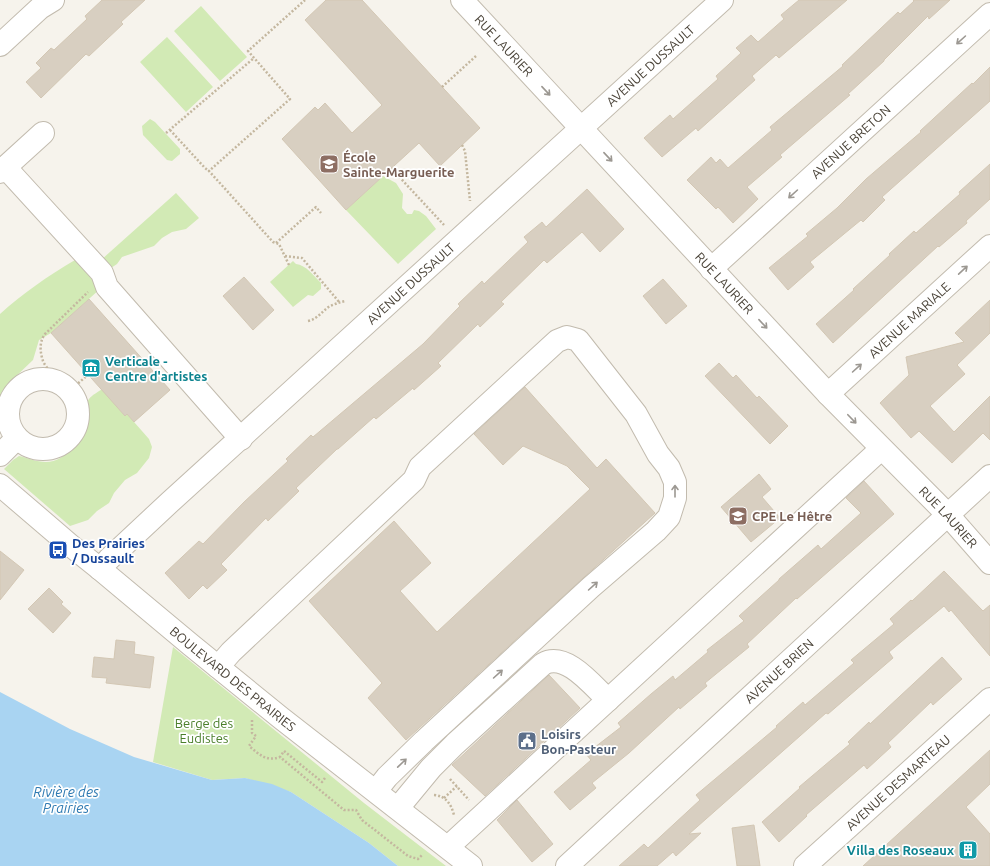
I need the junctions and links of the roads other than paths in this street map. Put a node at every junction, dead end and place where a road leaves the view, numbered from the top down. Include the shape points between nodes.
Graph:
1 (462, 0) edge
2 (722, 0) edge
3 (51, 1) edge
4 (990, 14) edge
5 (0, 45) edge
6 (581, 128) junction
7 (43, 133) dead end
8 (3, 170) edge
9 (990, 246) edge
10 (711, 269) junction
11 (828, 394) junction
12 (17, 438) junction
13 (241, 439) junction
14 (881, 449) junction
15 (0, 455) edge
16 (990, 476) edge
17 (0, 486) edge
18 (948, 515) junction
19 (990, 563) edge
20 (100, 569) junction
21 (218, 667) junction
22 (990, 699) edge
23 (608, 700) junction
24 (376, 791) junction
25 (398, 808) junction
26 (448, 847) junction
27 (471, 866) edge
28 (567, 866) edge
29 (805, 866) edge

1 -> 6 street, RUE LAURIER
2 - 6 street, AVENUE DUSSAULT
3 - 5 street
4 -> 10 street, AVENUE BRETON
6 -> 10 street, RUE LAURIER
6 - 13 street, AVENUE DUSSAULT
7 - 8 street
8 - 13 street via 102,273 107,287
11 -> 9 street, AVENUE MARIALE
10 -> 11 street, RUE LAURIER
11 -> 14 street, RUE LAURIER
12 - 12 street via 32,447 43,449 59,445 68,438 77,418 76,406 69,391 60,384 39,379 19,388 12,397 8,418
12 - 15 street
13 - 20 street, AVENUE DUSSAULT
14 - 18 street, RUE LAURIER
14 - 23 street
16 - 18 street, AVENUE BRIEN
17 - 20 street, BOULEVARD DES PRAIRIES
18 - 19 street, RUE LAURIER
18 - 28 street, AVENUE BRIEN
20 - 21 street, BOULEVARD DES PRAIRIES
21 - 24 street, BOULEVARD DES PRAIRIES
24 -> 21 street via 424,741 669,517 675,498 675,482 669,468 658,454 636,414 578,340 567,337 557,341 420,467 414,480
22 - 29 street, AVENUE DESMARTEAU
23 - 25 street via 576,670 566,664 548,661 431,768
23 - 26 street
24 - 25 street, BOULEVARD DES PRAIRIES
25 - 26 street, BOULEVARD DES PRAIRIES
26 - 27 street, BOULEVARD DES PRAIRIES

